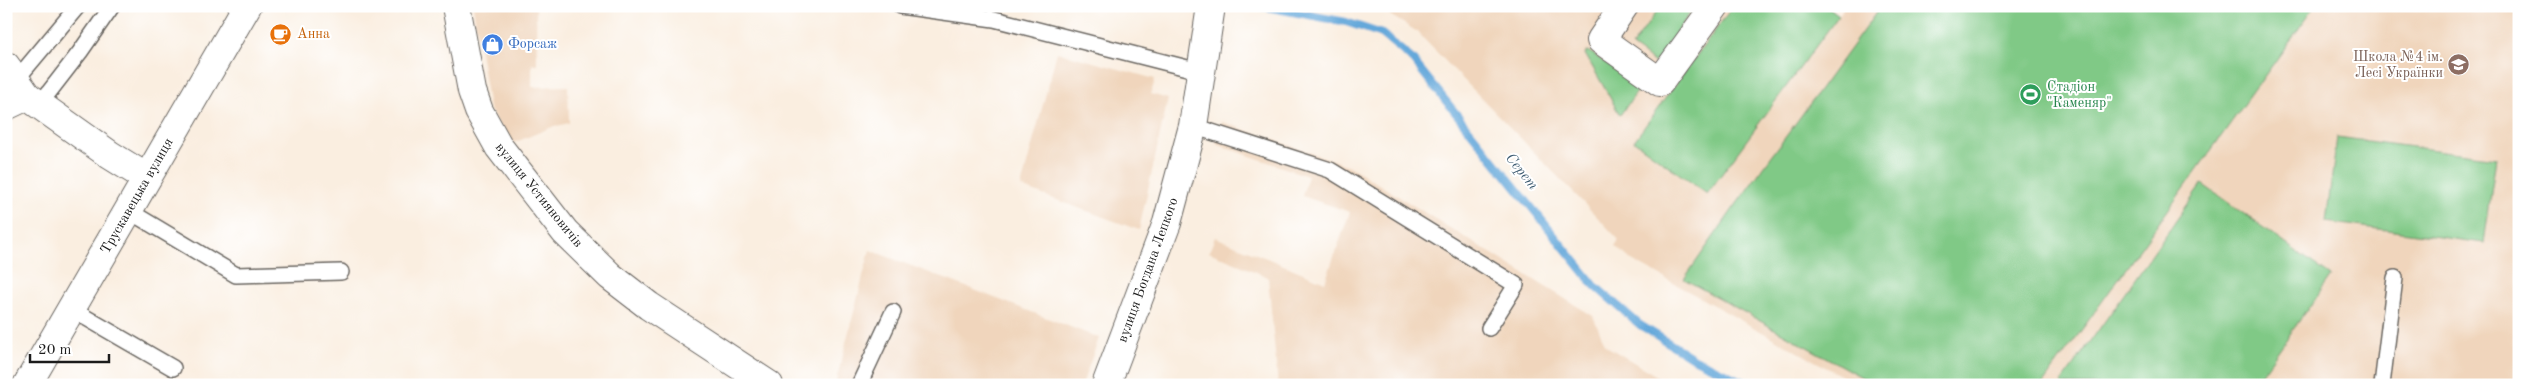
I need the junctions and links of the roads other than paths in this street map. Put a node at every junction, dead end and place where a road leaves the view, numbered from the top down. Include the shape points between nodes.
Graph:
1 (78, 6) edge
2 (112, 6) edge
3 (247, 6) edge
4 (456, 6) edge
5 (900, 6) edge
6 (1624, 6) edge
7 (1715, 6) edge
8 (1211, 14) edge
9 (1203, 72) junction
10 (19, 90) edge
11 (1193, 126) junction
12 (147, 178) junction
13 (128, 211) junction
14 (341, 272) dead end
15 (2395, 278) dead end
16 (71, 309) junction
17 (893, 312) dead end
18 (1489, 328) dead end
19 (173, 368) dead end
20 (27, 385) edge
21 (769, 385) edge
22 (859, 385) edge
23 (1106, 385) edge
24 (2382, 385) edge

1 - 10 lane
2 - 10 lane via 80,52
3 - 12 street, Трускавецька вулиця
4 - 21 street, вулиця Устияновичів via 472,91 479,111 500,147 565,232 610,276 649,306
5 - 9 lane via 994,19
6 - 7 street via 1601,40 1660,82
8 - 9 street, вулиця Богдана Лепкого
9 - 11 street, вулиця Богдана Лепкого
10 - 12 street
11 - 18 lane via 1330,170 1516,285
11 - 23 street, вулиця Богдана Лепкого via 1165,230
12 - 13 street, Трускавецька вулиця
13 - 14 lane via 236,275
13 - 16 street, Трускавецька вулиця
15 - 24 lane
16 - 19 lane
16 - 20 street, Трускавецька вулиця
17 - 22 lane

